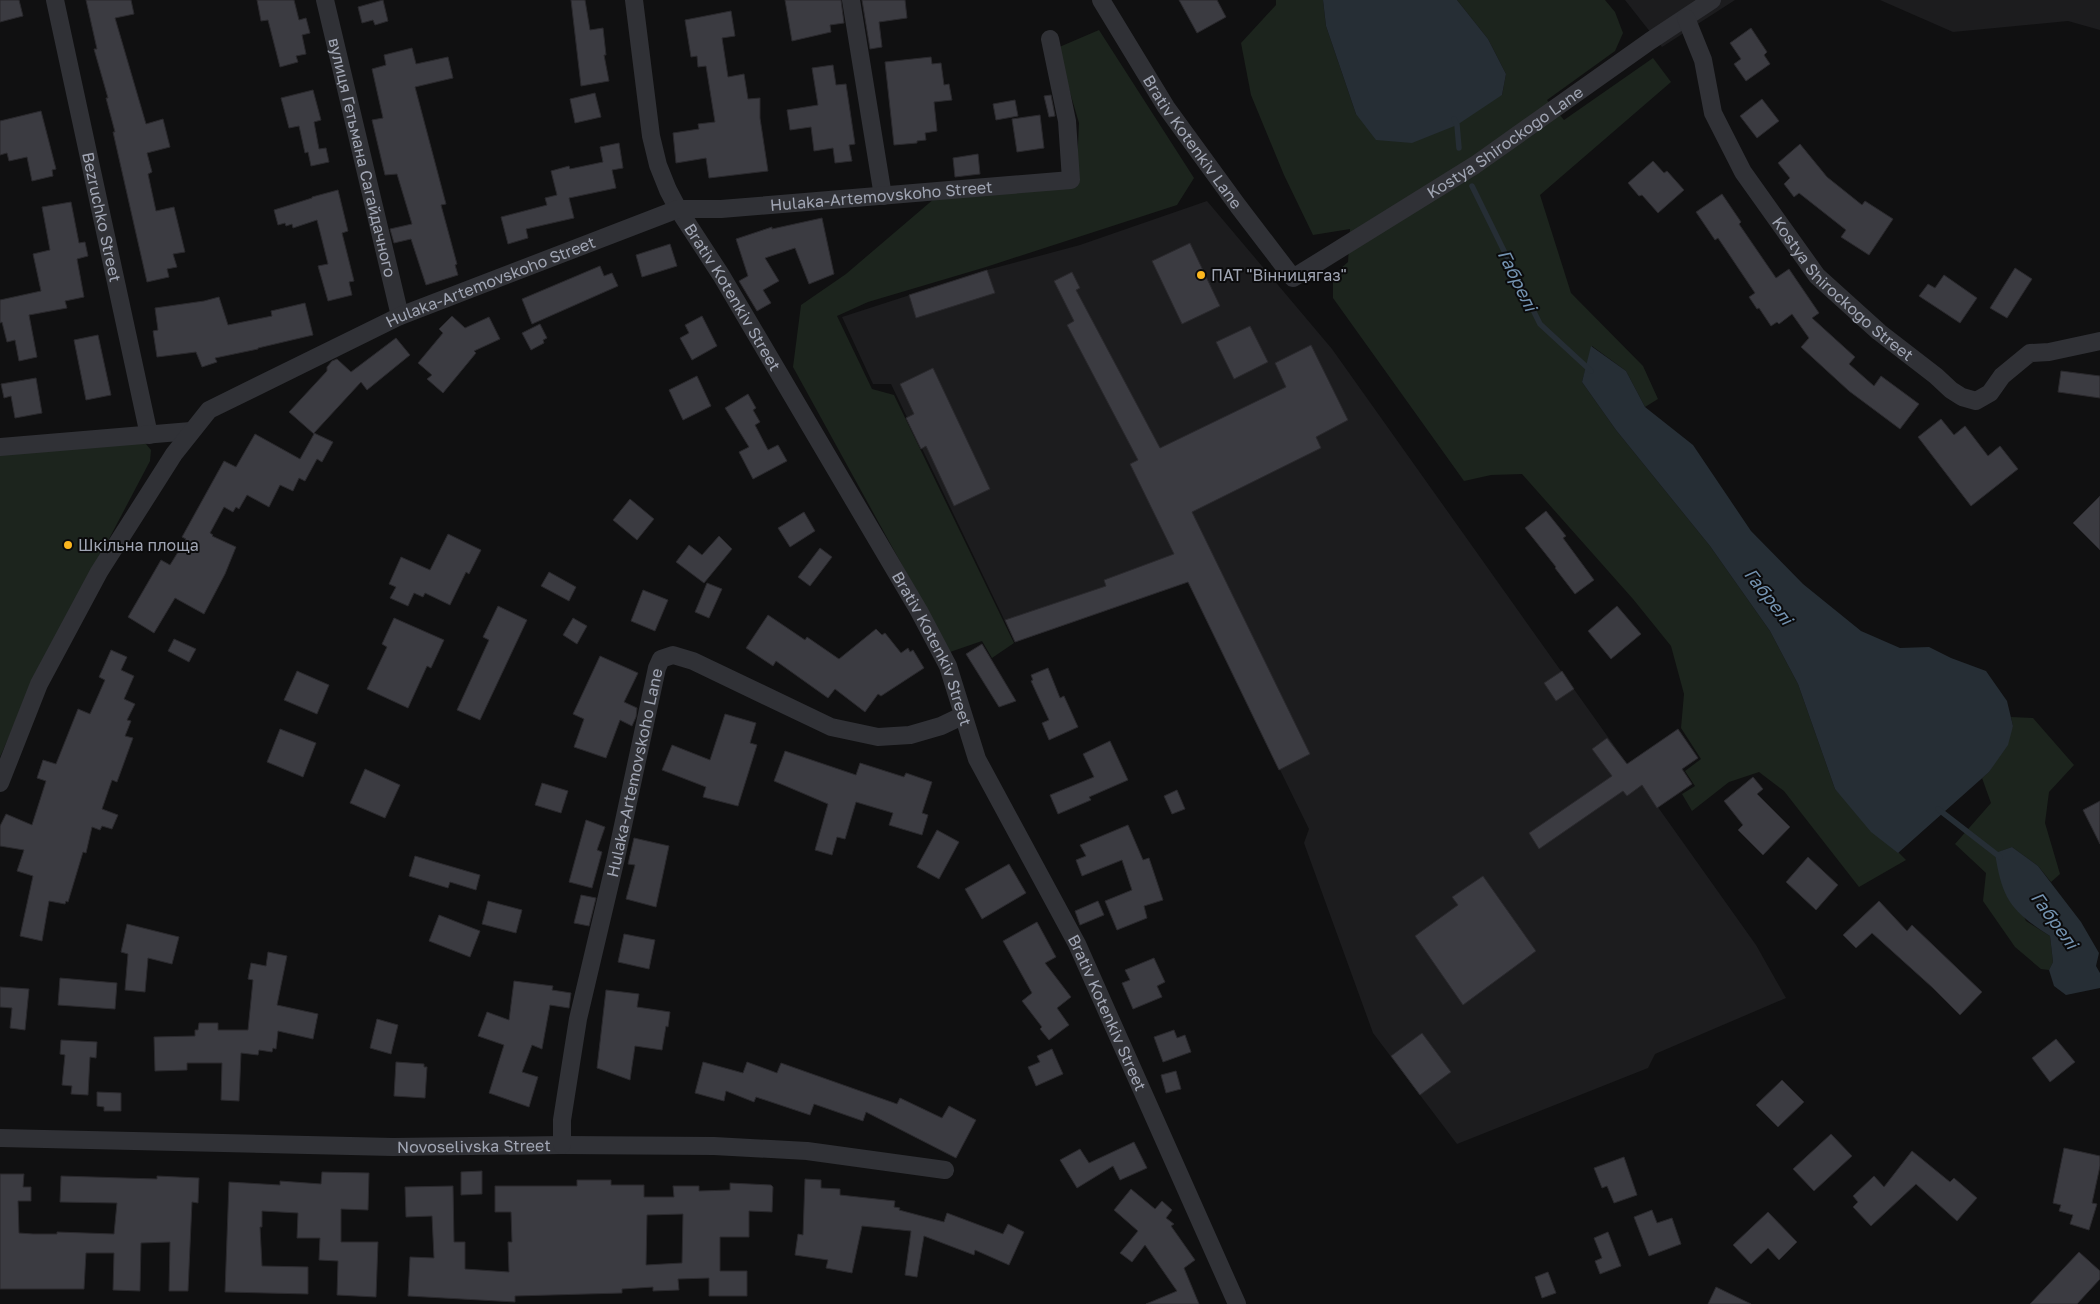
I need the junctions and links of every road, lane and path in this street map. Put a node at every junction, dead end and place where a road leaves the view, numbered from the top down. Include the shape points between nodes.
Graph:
1 (55, 0) edge
2 (325, 0) edge
3 (634, 0) edge
4 (851, 0) edge
5 (1102, 0) edge
6 (1712, 0) edge
7 (1686, 18) junction
8 (1050, 39) dead end
9 (883, 196) junction
10 (678, 209) junction
11 (1293, 278) joint
12 (400, 316) junction
13 (2100, 341) edge
14 (191, 431) junction
15 (149, 435) junction
16 (0, 447) edge
17 (962, 716) junction
18 (0, 783) edge
19 (0, 1138) edge
20 (562, 1145) junction
21 (945, 1170) dead end
22 (1237, 1304) edge

1 - 15 street, Bezruchko Street
2 - 12 street, вулиця Гетьмана Сагайдачного
3 - 10 street, Brativ Kotenkiv Street via 651,136 658,164
4 - 9 street
5 - 11 street, Brativ Kotenkiv Lane via 1166,107
6 - 7 street, Kostya Shirockogo Lane
7 - 11 street, Kostya Shirockogo Lane via 1475,165
7 - 13 street, Kostya Shirockogo Street via 1703,60 1713,113 1739,164 1817,276 1879,332 1962,397 1976,401 1990,393 2002,376 2030,353
8 - 9 street, Hulaka-Artemovskoho Street via 1068,121 1071,180
9 - 10 street, Hulaka-Artemovskoho Street
10 - 12 street, Hulaka-Artemovskoho Street
10 - 17 street, Brativ Kotenkiv Street via 721,275 919,611 948,666
12 - 14 street, Hulaka-Artemovskoho Street via 209,410
14 - 15 street
14 - 18 street, Hulaka-Artemovskoho Street via 95,580 39,684
15 - 16 street
17 - 20 street, Hulaka-Artemovskoho Lane via 910,735 878,737 830,728 693,661 672,655 661,659 578,1018 562,1120
17 - 22 street, Brativ Kotenkiv Street via 977,759 1077,944
19 - 20 street, Novoselivska Street via 393,1147
20 - 21 street, Novoselivska Street via 714,1146 808,1151

